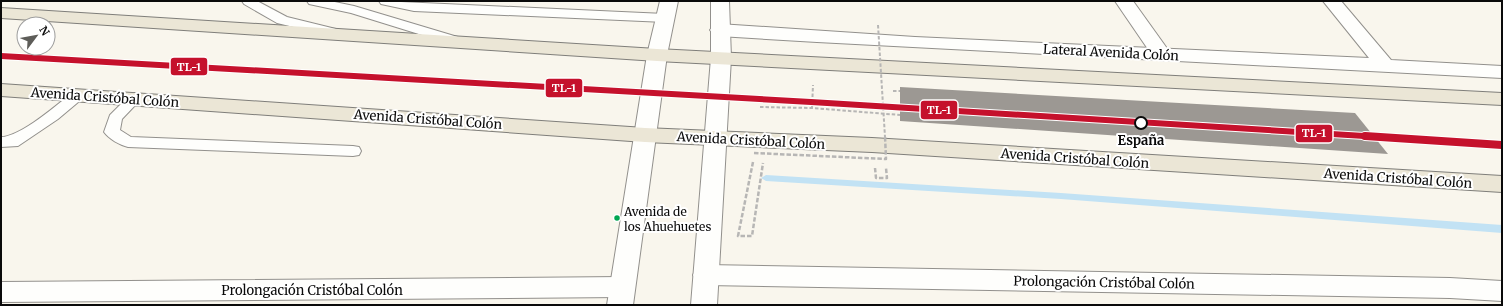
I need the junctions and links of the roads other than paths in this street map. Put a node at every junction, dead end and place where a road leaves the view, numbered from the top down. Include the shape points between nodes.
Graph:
1 (248, 1) edge
2 (313, 1) edge
3 (386, 1) edge
4 (720, 1) edge
5 (1124, 1) edge
6 (1332, 1) edge
7 (667, 9) edge
8 (1, 13) edge
9 (720, 30) junction
10 (338, 33) junction
11 (456, 41) junction
12 (1161, 54) junction
13 (657, 55) junction
14 (721, 58) junction
15 (1384, 64) junction
16 (1502, 72) edge
17 (1, 90) edge
18 (78, 95) junction
19 (135, 98) junction
20 (1502, 99) edge
21 (645, 134) junction
22 (716, 138) junction
23 (1, 142) edge
24 (353, 151) dead end
25 (1502, 184) edge
26 (706, 275) junction
27 (1502, 291) edge
28 (1, 292) edge
29 (621, 296) edge
30 (1457, 297) edge
31 (704, 305) edge

1 - 10 lane via 282,20
2 - 11 lane via 354,10
3 - 7 lane via 414,7
4 - 9 street
5 - 12 street
6 - 15 street
7 - 13 street
8 - 10 main road
9 - 12 street, Lateral Avenida Colón
9 - 14 street
10 - 11 main road
11 - 13 main road
12 - 15 street, Lateral Avenida Colón
13 - 14 main road
13 - 21 street
14 - 20 main road
14 - 22 street
15 - 16 street, Lateral Avenida Colón
17 - 18 main road, Avenida Cristóbal Colón
18 - 19 main road, Avenida Cristóbal Colón
18 - 23 lane via 53,116 12,142
19 - 21 main road, Avenida Cristóbal Colón
19 - 24 lane via 115,118 112,132 128,142
21 - 22 main road, Avenida Cristóbal Colón
21 - 29 street
22 - 25 main road, Avenida Cristóbal Colón via 759,147 872,145
22 - 26 street
26 - 30 street, Prolongación Cristóbal Colón
26 - 31 street
27 - 30 street, Prolongación Cristóbal Colón
28 - 29 street, Prolongación Cristóbal Colón

